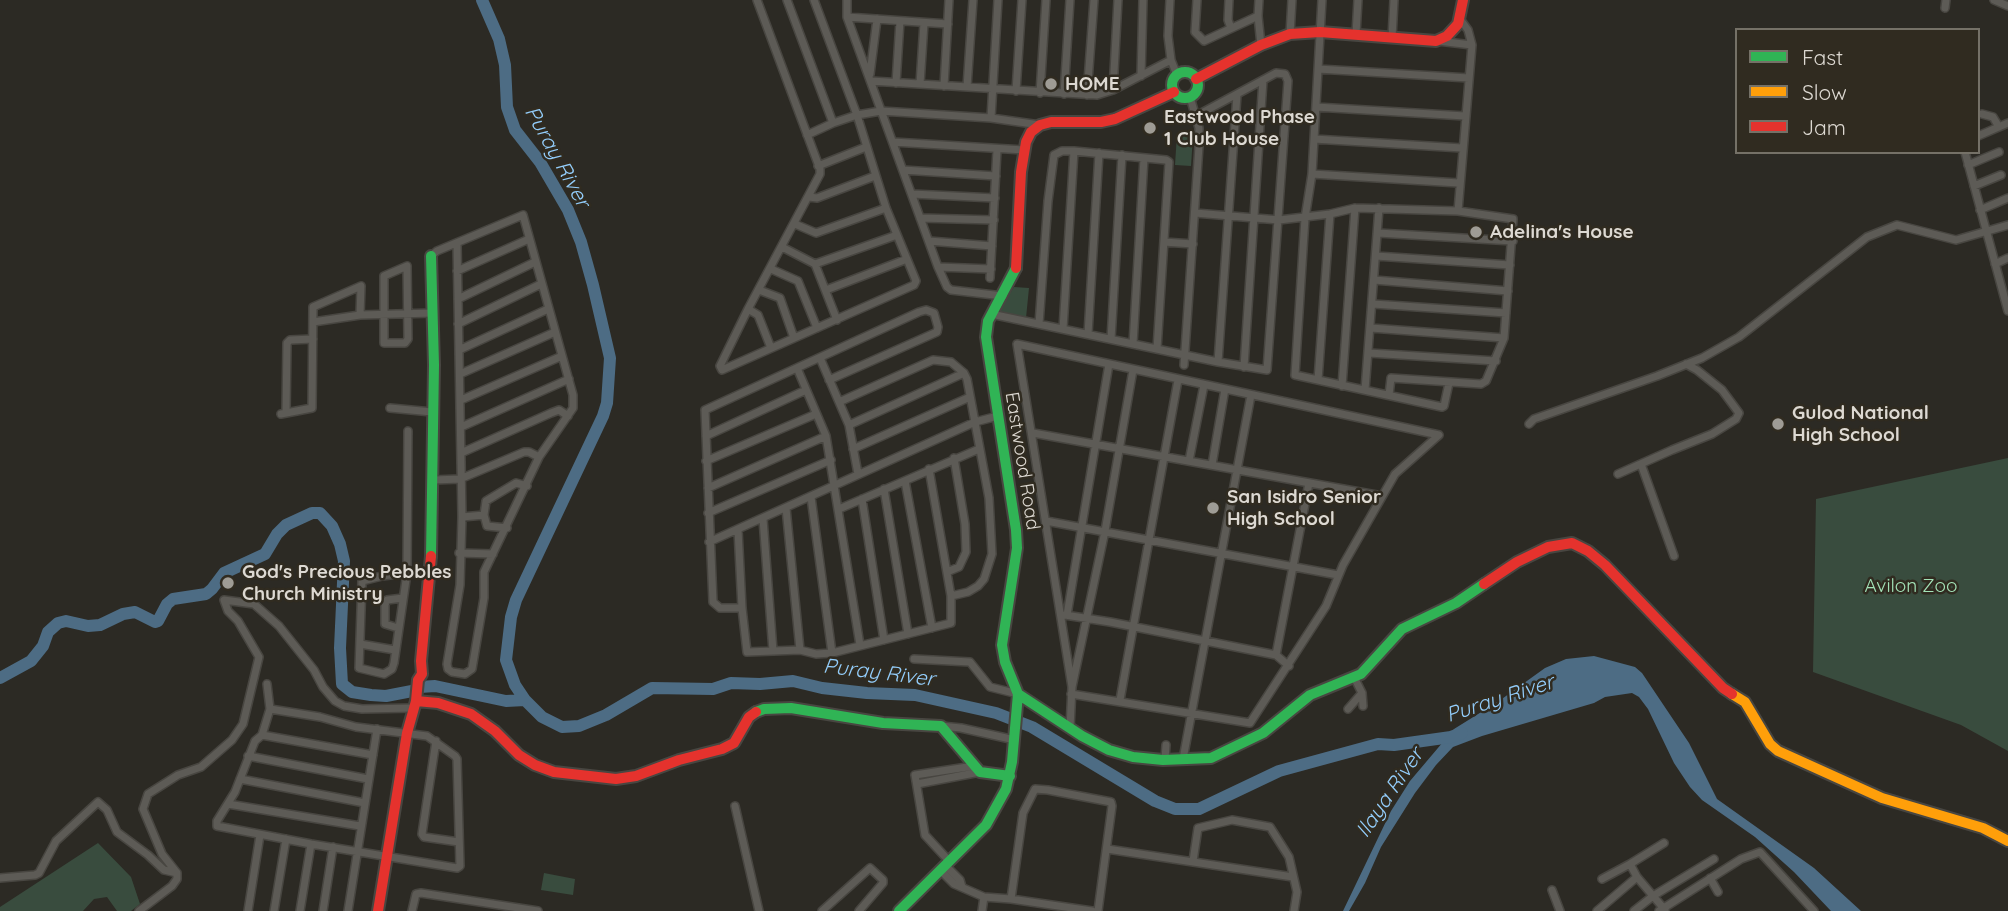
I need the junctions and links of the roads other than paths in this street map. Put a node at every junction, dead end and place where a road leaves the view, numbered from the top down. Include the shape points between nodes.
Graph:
1 (757, 0) edge
2 (787, 0) edge
3 (814, 0) edge
4 (847, 0) edge
5 (949, 0) edge
6 (973, 0) edge
7 (998, 0) edge
8 (1022, 0) edge
9 (1046, 0) edge
10 (1070, 0) edge
11 (1094, 0) edge
12 (1118, 0) edge
13 (1143, 0) edge
14 (1170, 0) edge
15 (1197, 0) edge
16 (1229, 0) edge
17 (1259, 0) edge
18 (1292, 0) edge
19 (1322, 0) edge
20 (1358, 0) edge
21 (1394, 0) edge
22 (1463, 0) edge
23 (1994, 0) edge
24 (2008, 6) edge
25 (1258, 16) junction
26 (847, 17) junction
27 (877, 19) junction
28 (1460, 19) junction
29 (900, 21) junction
30 (924, 23) junction
31 (948, 24) junction
32 (1231, 28) junction
33 (1320, 32) junction
34 (1290, 34) junction
35 (1356, 34) junction
36 (1391, 38) junction
37 (1436, 41) junction
38 (1261, 45) junction
39 (1472, 45) junction
40 (1171, 60) junction
41 (1318, 69) junction
42 (1177, 75) junction
43 (1140, 76) junction
44 (1469, 78) junction
45 (871, 79) junction
46 (1196, 79) junction
47 (1263, 80) junction
48 (896, 83) junction
49 (920, 84) junction
50 (944, 86) junction
51 (967, 88) junction
52 (992, 89) junction
53 (1113, 90) junction
54 (1016, 91) junction
55 (1174, 92) junction
56 (1040, 93) junction
57 (1064, 94) junction
58 (1087, 95) junction
59 (1237, 95) junction
60 (1190, 97) junction
61 (1316, 107) junction
62 (881, 111) junction
63 (1982, 114) dead end
64 (857, 115) junction
65 (1196, 116) junction
66 (1465, 116) junction
67 (990, 118) junction
68 (833, 123) junction
69 (2008, 123) edge
70 (1040, 125) junction
71 (1999, 127) junction
72 (807, 135) junction
73 (1980, 135) edge
74 (1314, 139) junction
75 (893, 142) junction
76 (866, 147) junction
77 (1462, 148) junction
78 (998, 150) junction
79 (1024, 150) junction
80 (1074, 151) junction
81 (1999, 152) dead end
82 (1099, 153) junction
83 (1965, 154) edge
84 (1122, 155) junction
85 (1144, 158) junction
86 (1968, 165) junction
87 (818, 166) junction
88 (903, 170) junction
89 (1312, 174) junction
90 (2001, 174) dead end
91 (875, 176) junction
92 (996, 176) junction
93 (1459, 183) junction
94 (1975, 186) junction
95 (912, 194) junction
96 (809, 197) junction
97 (995, 198) junction
98 (2008, 198) edge
99 (886, 208) junction
100 (1354, 208) junction
101 (1379, 208) junction
102 (1980, 210) junction
103 (1458, 211) junction
104 (1195, 214) junction
105 (1330, 214) junction
106 (920, 218) junction
107 (1229, 218) junction
108 (1305, 218) junction
109 (1253, 219) junction
110 (994, 220) junction
111 (1279, 220) junction
112 (795, 223) junction
113 (2008, 225) edge
114 (1986, 232) junction
115 (1378, 233) junction
116 (897, 235) junction
117 (529, 239) junction
118 (929, 241) junction
119 (1513, 241) junction
120 (1164, 242) junction
121 (457, 244) junction
122 (1193, 244) junction
123 (992, 246) junction
124 (782, 247) junction
125 (431, 256) joint
126 (1376, 256) junction
127 (2008, 258) edge
128 (907, 259) junction
129 (536, 262) junction
130 (815, 264) junction
131 (1995, 264) junction
132 (1510, 265) junction
133 (938, 267) junction
134 (771, 269) junction
135 (991, 269) junction
136 (457, 271) junction
137 (990, 278) dead end
138 (1374, 280) junction
139 (541, 284) junction
140 (759, 290) junction
141 (826, 290) junction
142 (1508, 290) junction
143 (1003, 296) junction
144 (458, 299) junction
145 (1373, 304) junction
146 (548, 309) junction
147 (748, 309) junction
148 (2008, 311) edge
149 (408, 313) junction
150 (433, 313) junction
151 (1506, 313) junction
152 (384, 314) junction
153 (991, 314) junction
154 (360, 315) junction
155 (836, 320) junction
156 (313, 322) junction
157 (458, 324) junction
158 (1039, 324) junction
159 (817, 328) junction
160 (1371, 328) junction
161 (1063, 329) junction
162 (555, 332) junction
163 (1088, 334) junction
164 (794, 338) junction
165 (1504, 338) junction
166 (313, 339) junction
167 (1111, 339) junction
168 (1133, 344) junction
169 (771, 348) junction
170 (1157, 349) junction
171 (459, 350) junction
172 (1369, 353) junction
173 (1186, 355) junction
174 (562, 356) junction
175 (820, 358) junction
176 (1496, 361) junction
177 (1218, 362) junction
178 (1110, 364) junction
179 (1686, 364) junction
180 (1184, 365) dead end
181 (1244, 366) junction
182 (797, 368) junction
183 (1133, 370) junction
184 (964, 373) junction
185 (460, 374) junction
186 (569, 379) junction
187 (829, 380) junction
188 (1178, 380) junction
189 (1318, 380) junction
190 (1449, 383) junction
191 (1204, 385) junction
192 (1342, 386) junction
193 (1225, 389) junction
194 (806, 390) junction
195 (1365, 390) junction
196 (1251, 395) junction
197 (1389, 395) junction
198 (970, 397) junction
199 (461, 400) junction
200 (839, 402) junction
201 (390, 408) dead end
202 (432, 412) junction
203 (816, 414) junction
204 (568, 416) junction
205 (998, 416) junction
206 (975, 422) junction
207 (1530, 424) dead end
208 (849, 425) junction
209 (461, 427) junction
210 (408, 431) dead end
211 (1032, 433) junction
212 (706, 436) junction
213 (826, 436) junction
214 (1096, 444) junction
215 (1119, 448) junction
216 (853, 449) junction
217 (979, 449) junction
218 (461, 453) junction
219 (539, 457) junction
220 (1165, 457) junction
221 (954, 458) junction
222 (831, 460) junction
223 (706, 461) junction
224 (1189, 461) junction
225 (1641, 464) junction
226 (1212, 465) junction
227 (929, 469) junction
228 (1237, 470) junction
229 (858, 474) junction
230 (1618, 474) dead end
231 (434, 480) junction
232 (460, 480) junction
233 (905, 481) junction
234 (1309, 482) junction
235 (527, 485) junction
236 (835, 485) junction
237 (708, 488) junction
238 (884, 489) junction
239 (1382, 496) junction
240 (811, 497) junction
241 (862, 499) junction
242 (786, 508) junction
243 (839, 509) junction
244 (708, 513) junction
245 (484, 515) junction
246 (462, 517) junction
247 (763, 519) junction
248 (1046, 521) junction
249 (1082, 527) junction
250 (507, 528) junction
251 (738, 530) junction
252 (1105, 531) junction
253 (1150, 540) junction
254 (709, 542) junction
255 (1220, 552) junction
256 (459, 554) junction
257 (493, 554) junction
258 (1674, 555) dead end
259 (1294, 566) junction
260 (947, 572) junction
261 (407, 573) junction
262 (431, 573) junction
263 (1338, 575) junction
264 (951, 596) junction
265 (403, 598) junction
266 (742, 608) junction
267 (1064, 615) junction
268 (1087, 619) junction
269 (1135, 627) junction
270 (398, 628) junction
271 (932, 628) junction
272 (908, 634) junction
273 (884, 640) junction
274 (1205, 641) junction
275 (360, 644) junction
276 (860, 645) junction
277 (395, 650) junction
278 (800, 650) junction
279 (773, 651) junction
280 (832, 653) junction
281 (1276, 655) junction
282 (914, 659) dead end
283 (1289, 666) junction
284 (1354, 677) junction
285 (267, 684) dead end
286 (1072, 690) junction
287 (1362, 693) junction
288 (1018, 698) junction
289 (1120, 701) junction
290 (414, 705) junction
291 (1363, 706) dead end
292 (270, 709) junction
293 (1348, 709) dead end
294 (1193, 714) junction
295 (941, 726) junction
296 (1070, 728) junction
297 (377, 729) junction
298 (407, 733) junction
299 (262, 735) junction
300 (1016, 739) junction
301 (436, 741) junction
302 (1166, 745) dead end
303 (373, 755) junction
304 (248, 757) junction
305 (1183, 759) junction
306 (1165, 760) junction
307 (977, 769) junction
308 (1010, 776) junction
309 (240, 779) junction
310 (368, 779) junction
311 (365, 803) junction
312 (228, 804) junction
313 (735, 806) dead end
314 (360, 826) junction
315 (260, 835) junction
316 (286, 839) junction
317 (2008, 841) edge
318 (459, 842) junction
319 (1664, 843) dead end
320 (311, 844) junction
321 (333, 847) junction
322 (1107, 849) junction
323 (357, 851) junction
324 (387, 855) junction
325 (1714, 859) dead end
326 (1193, 861) junction
327 (1630, 864) junction
328 (945, 866) junction
329 (177, 873) junction
330 (1293, 877) junction
331 (1637, 877) junction
332 (0, 878) edge
333 (1710, 878) junction
334 (1602, 879) dead end
335 (1552, 890) dead end
336 (1718, 892) dead end
337 (1653, 896) junction
338 (984, 897) junction
339 (1011, 899) junction
340 (1663, 910) edge
341 (139, 911) edge
342 (248, 911) edge
343 (274, 911) edge
344 (300, 911) edge
345 (323, 911) edge
346 (348, 911) edge
347 (378, 911) edge
348 (412, 911) edge
349 (538, 911) edge
350 (759, 911) edge
351 (821, 911) edge
352 (859, 911) edge
353 (899, 911) edge
354 (982, 911) edge
355 (1092, 911) edge
356 (1098, 911) edge
357 (1294, 911) edge
358 (1560, 911) edge
359 (1597, 911) edge
360 (1634, 911) edge
361 (1814, 911) edge

1 - 72 street
2 - 68 street
3 - 64 street
4 - 26 street
5 - 31 street
6 - 51 street
7 - 52 street
8 - 54 street
9 - 56 street
10 - 57 street
11 - 58 street
12 - 53 street
13 - 43 street
14 - 40 street
15 - 32 street via 1198,37 1204,41
16 - 32 street
17 - 25 street
18 - 34 street
19 - 33 street
20 - 35 street
21 - 36 street
22 - 28 street
23 - 24 street
25 - 32 street
25 - 38 street
26 - 27 street
26 - 45 street
27 - 29 street
27 - 45 street
28 - 37 street via 1454,31
28 - 39 street
29 - 30 street
29 - 48 street
30 - 31 street
30 - 49 street
31 - 50 street
33 - 34 street
33 - 35 street
33 - 41 street
34 - 38 street
35 - 36 street
36 - 37 street
37 - 39 street
38 - 46 street
39 - 44 street
40 - 42 street
40 - 43 street
41 - 44 street
41 - 61 street
42 - 46 street via 1189,73
42 - 55 street via 1172,83
43 - 53 street
44 - 66 street
45 - 48 street
45 - 62 street
46 - 60 street via 1198,88
47 - 59 street
47 - 109 street
47 - 111 street via 1276,73 1284,74 1288,81
48 - 49 street
49 - 50 street
50 - 51 street
51 - 52 street
52 - 54 street
52 - 67 street
53 - 58 street
54 - 56 street
55 - 60 street
55 - 70 street via 1115,119
56 - 57 street
57 - 58 street
59 - 65 street
59 - 107 street
60 - 65 street
61 - 66 street
61 - 74 street
62 - 64 street
62 - 67 street
62 - 75 street
63 - 71 street via 1993,117
64 - 68 street
64 - 76 street
65 - 104 street
66 - 77 street
67 - 70 street
68 - 72 street
69 - 71 street
70 - 79 street, Eastwood Road via 1031,132
71 - 73 street
72 - 87 street
74 - 77 street
74 - 89 street
75 - 78 street
75 - 88 street
76 - 87 street
76 - 91 street
77 - 93 street
78 - 79 street
78 - 92 street
79 - 143 street, Eastwood Road via 1018,263
80 - 82 street
80 - 158 street via 1056,152 1052,160
80 - 161 street
81 - 86 street
82 - 84 street
82 - 163 street
83 - 86 street
84 - 85 street
84 - 167 street
85 - 120 street via 1169,162
85 - 168 street
86 - 94 street
87 - 96 street via 820,174
88 - 92 street
88 - 95 street
89 - 93 street
89 - 108 street
90 - 94 street
91 - 96 street
91 - 99 street
92 - 97 street
93 - 103 street
94 - 102 street
95 - 97 street
95 - 106 street
96 - 112 street
97 - 110 street
98 - 102 street
99 - 112 street via 816,233
99 - 116 street
100 - 101 street
100 - 105 street
100 - 192 street
101 - 103 street
101 - 115 street
102 - 114 street
103 - 119 street via 1510,217 1515,221
104 - 107 street
104 - 122 street
105 - 108 street
105 - 189 street
106 - 110 street
106 - 118 street
107 - 109 street
107 - 177 street
108 - 111 street
108 - 189 street via 1294,373
109 - 111 street
109 - 181 street
110 - 123 street
111 - 181 street via 1268,368
112 - 124 street
113 - 114 street
114 - 131 street
114 - 179 street via 1956,240 1897,225 1867,237 1739,337
115 - 119 street
115 - 126 street
116 - 128 street
116 - 130 street
117 - 121 street via 523,215
117 - 129 street
117 - 136 street
118 - 123 street
118 - 133 street
119 - 132 street
120 - 122 street
120 - 170 street
121 - 125 street
121 - 136 street
122 - 173 street
123 - 135 street
124 - 130 street
124 - 134 street
125 - 150 street
126 - 132 street
126 - 138 street
127 - 131 street
128 - 141 street
128 - 155 street via 914,285
129 - 139 street
129 - 144 street
130 - 141 street
131 - 148 street
132 - 142 street
133 - 135 street
133 - 143 street via 951,290
134 - 140 street
134 - 159 street via 796,279
135 - 137 street
136 - 144 street
138 - 142 street
138 - 145 street
139 - 146 street
139 - 157 street
140 - 147 street
140 - 164 street via 780,298
141 - 155 street
142 - 151 street
143 - 153 street, Eastwood Road
144 - 157 street
145 - 151 street
145 - 160 street
146 - 162 street
146 - 171 street
147 - 169 street via 758,315
147 - 169 street via 720,368
149 - 150 street
149 - 152 street
149 - 152 street via 405,343 384,342
149 - 152 street via 407,266 384,276
150 - 202 street
151 - 165 street
152 - 154 street
153 - 158 street
153 - 205 street, Eastwood Road via 986,345
154 - 156 street
154 - 156 street via 361,286 313,307
155 - 159 street
156 - 166 street
157 - 171 street
158 - 161 street
159 - 164 street
160 - 165 street
160 - 172 street
161 - 163 street
162 - 174 street
162 - 185 street
163 - 167 street
164 - 169 street
165 - 176 street
166 - 166 street via 312,408 283,414 287,343
167 - 168 street
168 - 170 street
170 - 173 street
171 - 185 street
172 - 176 street
172 - 195 street
173 - 177 street
173 - 180 street
174 - 186 street
174 - 199 street
175 - 182 street
175 - 187 street
175 - 187 street via 926,310 937,319 937,332
176 - 190 street via 1484,383
177 - 181 street
178 - 183 street
178 - 211 street via 1017,344
178 - 214 street
179 - 207 street
179 - 225 street via 1722,390 1739,413 1712,434
182 - 194 street
182 - 212 street via 705,410
183 - 188 street
183 - 215 street
184 - 198 street
184 - 200 street via 951,362 933,360
184 - 208 street
185 - 199 street
186 - 204 street via 573,408
186 - 209 street
187 - 200 street
188 - 191 street
188 - 220 street
189 - 192 street
190 - 197 street via 1391,378
190 - 197 street via 1443,407
191 - 193 street
191 - 224 street
192 - 195 street
193 - 196 street
193 - 226 street
194 - 203 street
194 - 212 street
195 - 197 street
196 - 228 street
196 - 239 street via 1439,435 1395,474
198 - 206 street
198 - 216 street
199 - 209 street
200 - 208 street
201 - 202 street
202 - 231 street
203 - 213 street
203 - 223 street
204 - 218 street via 559,410
204 - 219 street
205 - 206 street
205 - 288 street, Eastwood Road via 1017,548 1002,645
206 - 217 street
206 - 229 street
208 - 216 street
209 - 218 street
210 - 261 street
211 - 214 street
211 - 248 street
212 - 223 street
213 - 222 street
213 - 237 street
214 - 215 street
214 - 249 street
215 - 220 street
215 - 252 street
216 - 229 street
217 - 221 street
217 - 264 street via 989,499 992,554 978,586
218 - 232 street
219 - 232 street via 519,454
219 - 235 street
220 - 224 street
220 - 253 street
221 - 227 street
221 - 260 street via 965,552 959,567
222 - 236 street
222 - 244 street
223 - 237 street
224 - 226 street
225 - 230 street
225 - 258 street
226 - 228 street
227 - 233 street
227 - 260 street
228 - 234 street
228 - 255 street
229 - 236 street
231 - 232 street
231 - 262 street
232 - 246 street
233 - 238 street
233 - 271 street
234 - 239 street
234 - 259 street
235 - 245 street via 516,484 489,498
235 - 250 street
236 - 240 street
236 - 243 street
237 - 244 street
238 - 241 street
238 - 272 street
239 - 263 street
240 - 242 street
240 - 280 street
241 - 243 street
241 - 273 street
242 - 247 street
242 - 278 street
243 - 276 street
244 - 254 street
245 - 246 street
245 - 250 street via 488,526
246 - 256 street
247 - 251 street
247 - 279 street
248 - 249 street
248 - 267 street
249 - 252 street
249 - 267 street
250 - 257 street
251 - 254 street
251 - 266 street
252 - 253 street
252 - 268 street
253 - 255 street
253 - 269 street
254 - 266 street via 713,602 720,608
255 - 259 street
255 - 274 street
256 - 257 street
256 - 257 street via 460,585 447,664 452,672 465,674 472,669 484,572
259 - 263 street
259 - 281 street
260 - 264 street
261 - 262 street
261 - 265 street
261 - 275 street via 362,581
262 - 290 street via 422,674
263 - 283 street via 1326,606
264 - 271 street via 951,622
265 - 270 street
265 - 270 street via 387,600 385,605 385,624
266 - 279 street via 747,652
267 - 268 street
267 - 286 street
268 - 269 street
268 - 286 street
269 - 274 street
269 - 289 street
270 - 277 street
271 - 272 street
272 - 273 street
273 - 276 street
274 - 281 street
274 - 294 street
275 - 277 street
275 - 277 street via 359,668 372,673 392,669
276 - 280 street
278 - 279 street
278 - 280 street
281 - 283 street
282 - 288 street via 970,662 990,687
283 - 294 street via 1250,723
284 - 287 street
284 - 305 street via 1310,695 1244,744 1211,758
284 - 317 street via 1402,629 1456,603 1517,562 1548,547 1572,543 1605,565 1717,682 1745,702 1778,751 1882,798 1983,828
285 - 292 street
286 - 289 street
286 - 296 street
287 - 291 street
287 - 293 street
288 - 296 street
288 - 300 street, Eastwood Road
289 - 294 street
290 - 295 street via 438,703 471,713 535,765 606,780 636,776 729,746 749,717 764,709 801,709 883,723
290 - 298 street
290 - 329 street via 362,709 335,701 279,626 254,604 225,600 259,657 243,724 201,767 148,794 143,809 162,854
292 - 297 street
292 - 299 street
294 - 305 street
295 - 300 street
295 - 307 street
296 - 306 street via 1109,750
297 - 298 street
297 - 303 street
298 - 301 street
298 - 324 street
299 - 303 street
299 - 304 street
300 - 308 street, Eastwood Road
301 - 318 street via 457,759
301 - 318 street via 422,834
302 - 306 street
303 - 310 street
304 - 309 street
304 - 310 street
305 - 306 street
307 - 308 street
307 - 328 street via 915,775 925,835
308 - 328 street, Eastwood Road via 986,825
309 - 311 street
309 - 312 street
310 - 311 street
311 - 314 street
312 - 314 street
312 - 315 street via 217,826
313 - 350 street
314 - 323 street
315 - 316 street
315 - 342 street
316 - 320 street
316 - 343 street
318 - 324 street via 457,868
319 - 327 street
320 - 321 street
320 - 344 street
321 - 323 street
321 - 345 street
322 - 326 street
322 - 339 street via 1112,806 1108,800 1035,789 1021,819
322 - 356 street
323 - 324 street
323 - 346 street
324 - 347 street
325 - 337 street
326 - 330 street
326 - 330 street via 1198,828 1232,820 1262,824 1281,841
327 - 331 street
327 - 334 street
328 - 338 street via 954,884
328 - 353 street, Eastwood Road
329 - 332 street via 164,870 117,832 98,802 56,841 35,876
329 - 341 street via 176,883
330 - 357 street via 1297,892
331 - 337 street
331 - 359 street
333 - 336 street
333 - 340 street
333 - 361 street via 1760,852
335 - 358 street
337 - 340 street
337 - 360 street
338 - 339 street
338 - 354 street
339 - 355 street
348 - 349 street via 416,894 421,893
351 - 352 street via 870,868 883,883

